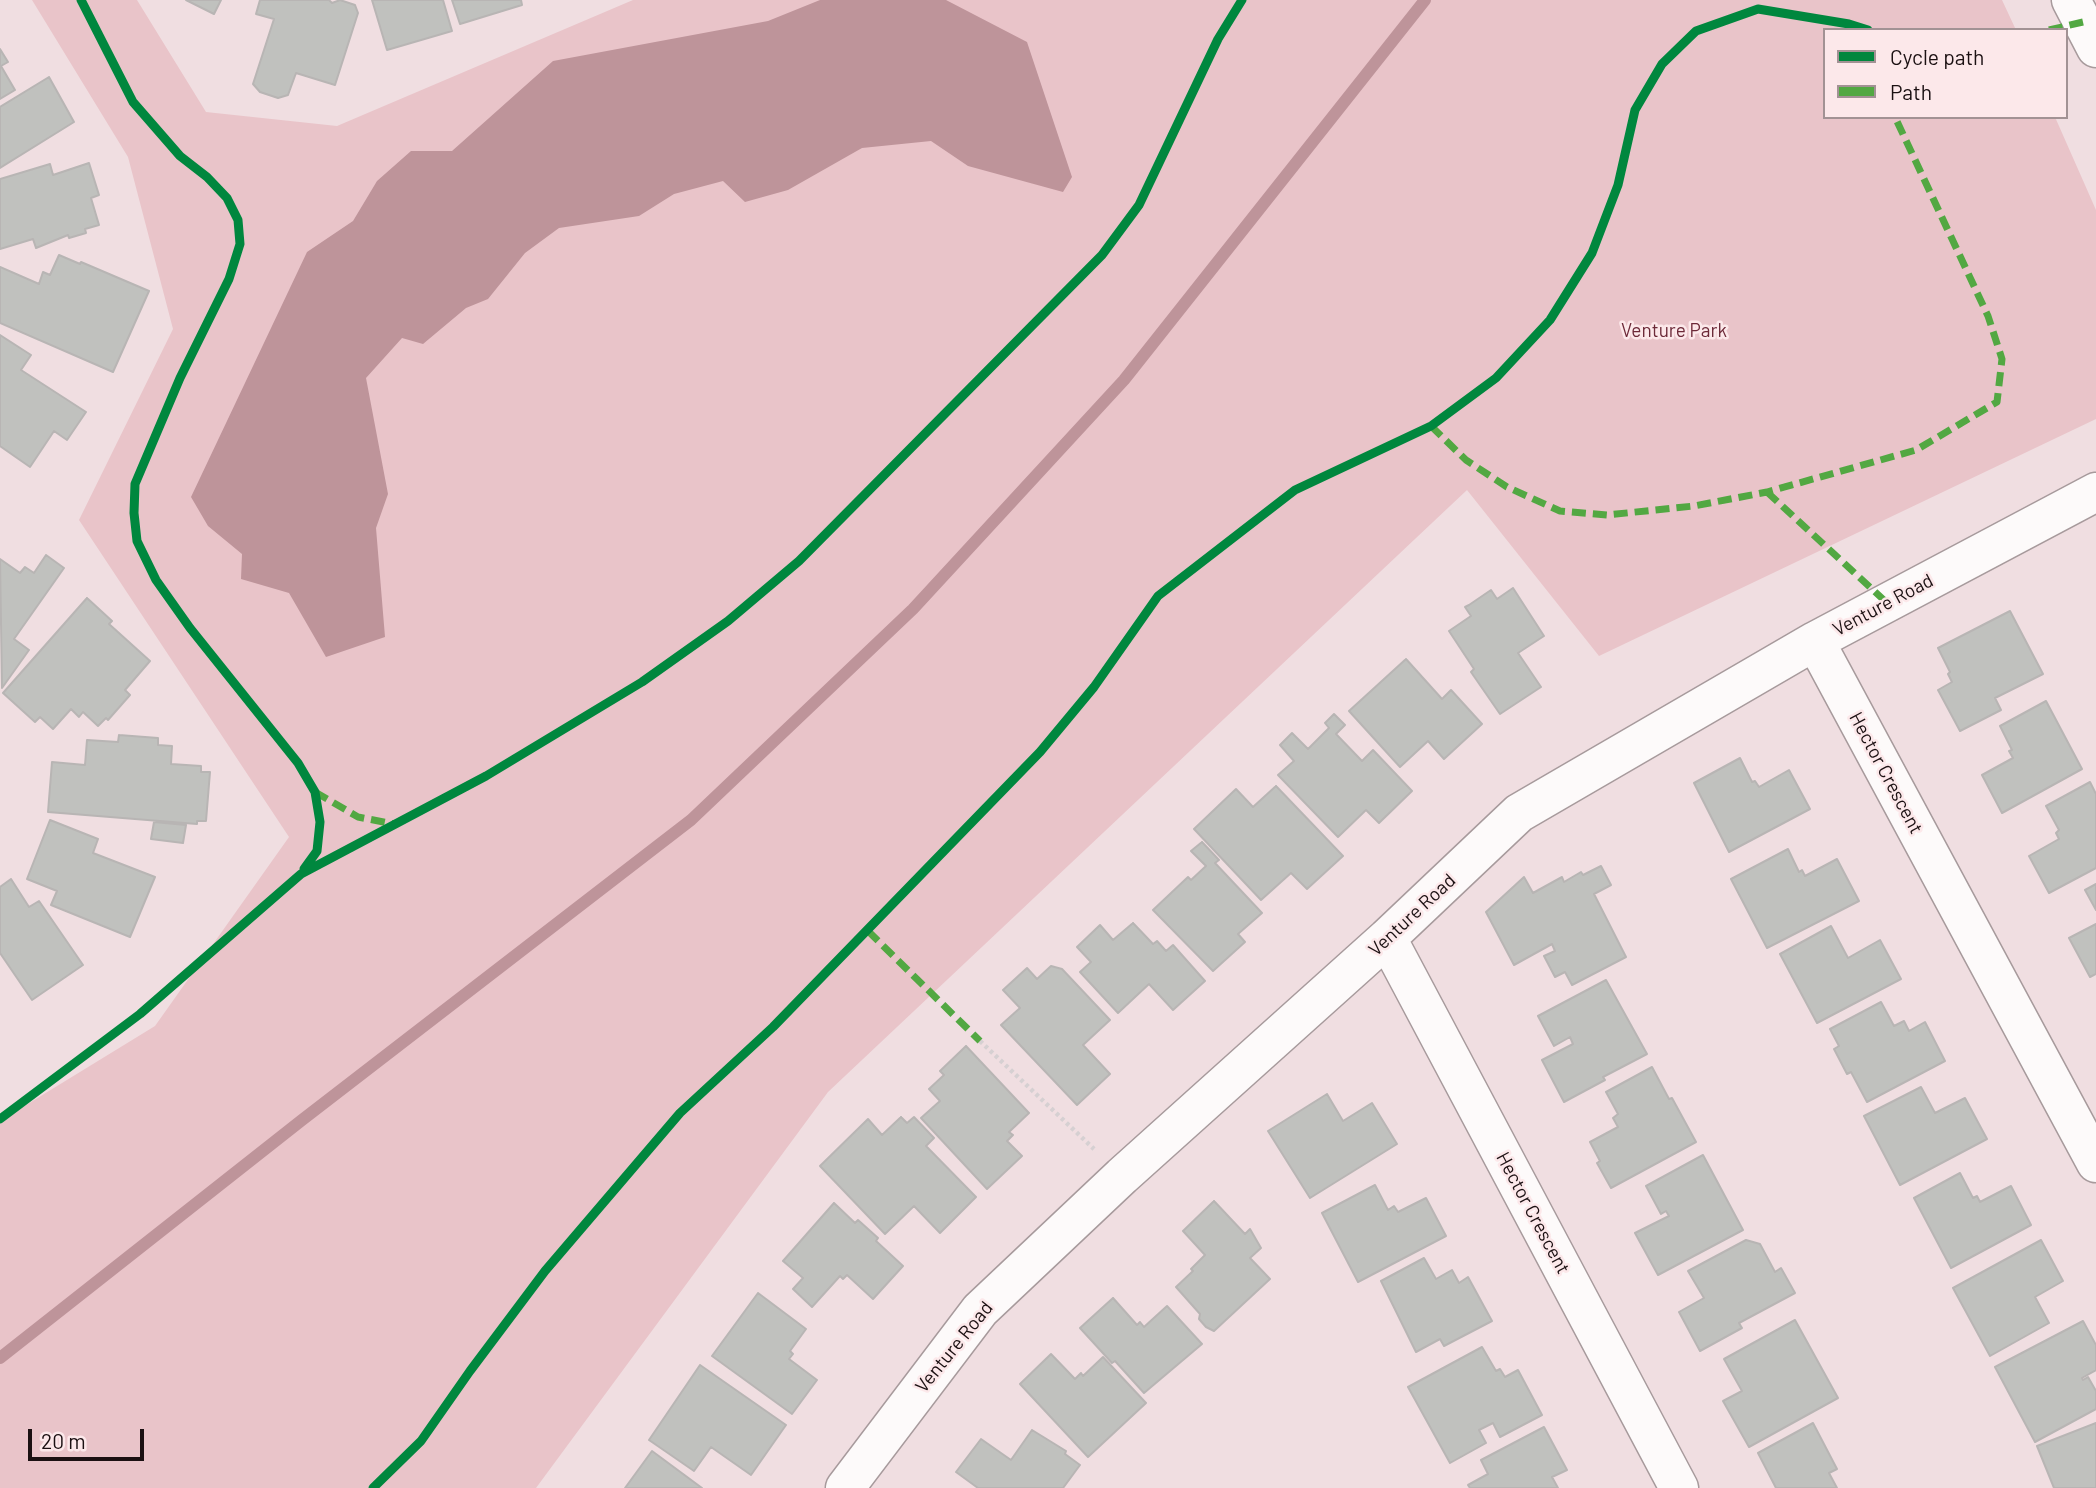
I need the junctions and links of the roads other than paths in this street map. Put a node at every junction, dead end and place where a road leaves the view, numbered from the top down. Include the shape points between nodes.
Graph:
1 (2096, 492) edge
2 (1815, 641) junction
3 (1387, 939) junction
4 (2096, 1163) edge
5 (845, 1488) edge
6 (1679, 1488) edge

1 - 2 street, Venture Road
2 - 3 street, Venture Road via 1519,813
2 - 4 street, Hector Crescent
3 - 5 street, Venture Road via 980,1310
3 - 6 street, Hector Crescent

